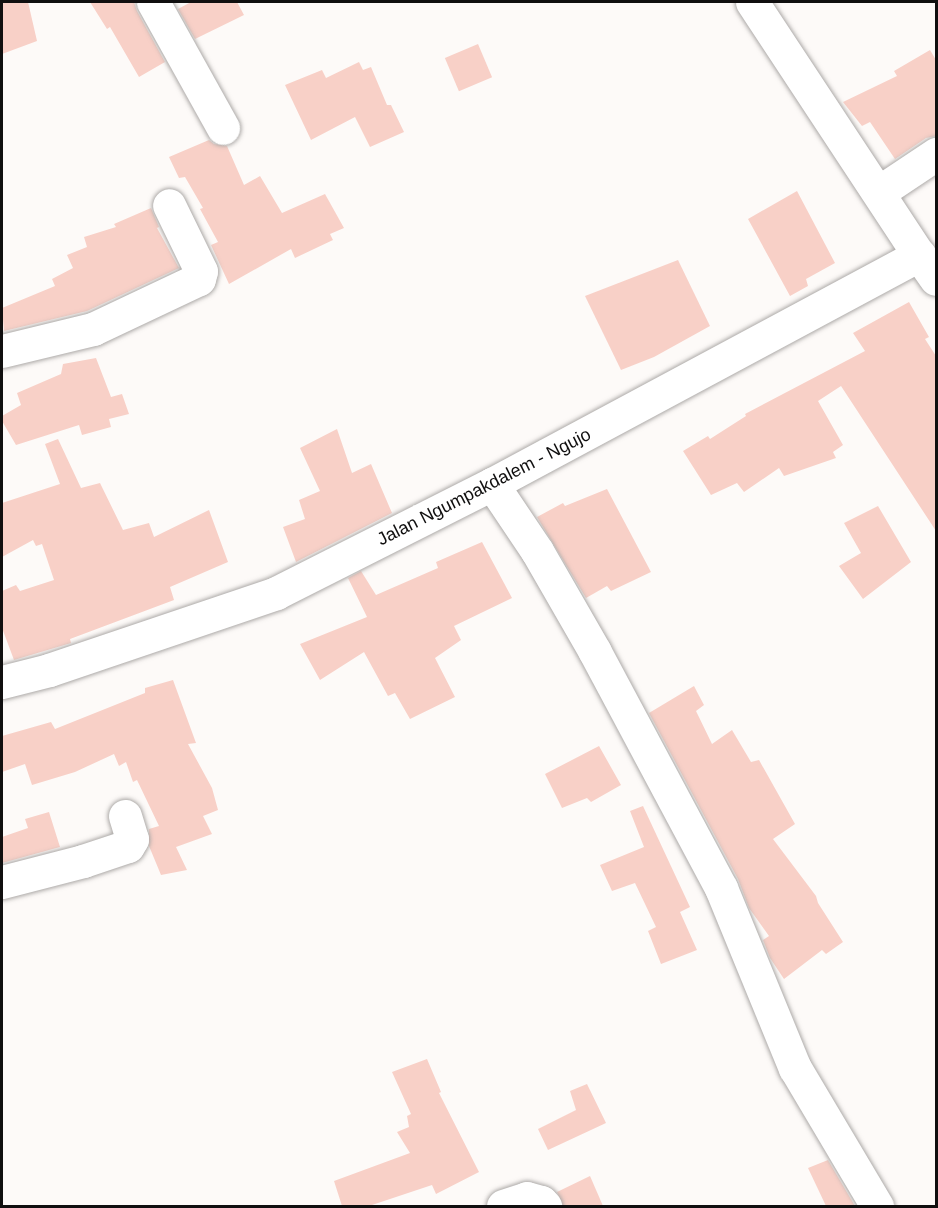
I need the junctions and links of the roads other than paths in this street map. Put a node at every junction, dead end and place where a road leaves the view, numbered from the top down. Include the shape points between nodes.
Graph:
1 (153, 2) edge
2 (752, 2) edge
3 (223, 128) dead end
4 (936, 154) edge
5 (879, 192) junction
6 (169, 205) dead end
7 (928, 267) edge
8 (2, 351) edge
9 (492, 484) junction
10 (2, 682) edge
11 (124, 816) dead end
12 (2, 882) edge
13 (503, 1206) edge
14 (545, 1206) edge
15 (877, 1206) edge

1 - 3 street
2 - 5 street
4 - 5 street
5 - 7 street
6 - 8 street via 201,271 198,279 93,329
7 - 9 street, Jalan Ngumpakdalem - Ngujo
9 - 10 street, Jalan Ngumpakdalem - Ngujo via 276,592 49,670
9 - 15 street via 537,551 595,652 720,888 795,1068
11 - 12 street via 132,839 128,846
13 - 14 street via 527,1198

